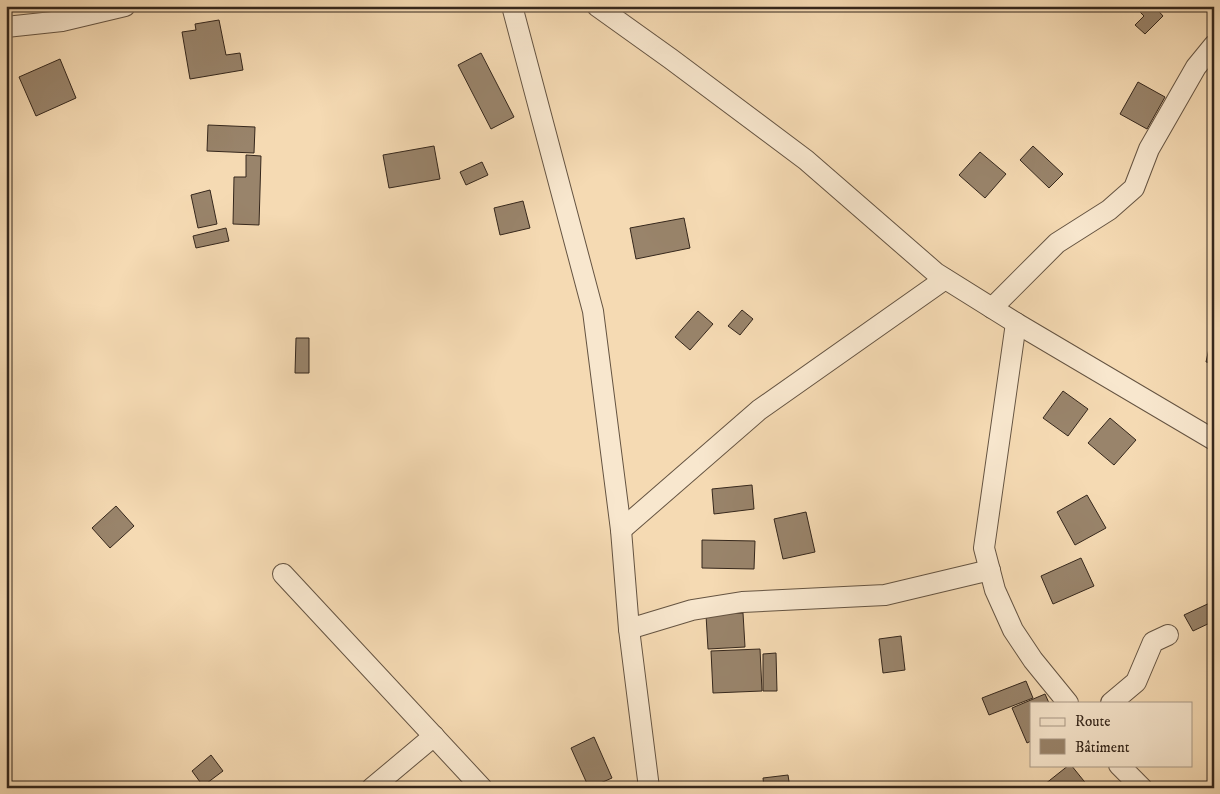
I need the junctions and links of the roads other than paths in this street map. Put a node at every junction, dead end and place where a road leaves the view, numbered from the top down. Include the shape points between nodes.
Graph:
1 (125, 6) edge
2 (512, 6) edge
3 (597, 6) edge
4 (6, 27) edge
5 (1214, 45) edge
6 (945, 279) junction
7 (992, 308) junction
8 (1016, 323) junction
9 (1214, 440) edge
10 (621, 530) junction
11 (990, 570) junction
12 (283, 574) dead end
13 (628, 629) junction
14 (1168, 635) dead end
15 (1067, 702) edge
16 (1112, 702) edge
17 (434, 736) junction
18 (1120, 766) edge
19 (372, 788) edge
20 (482, 788) edge
21 (649, 788) edge
22 (1142, 788) edge

1 - 4 street via 62,21
2 - 10 street via 593,311
3 - 6 street via 806,160
5 - 7 street via 1196,67 1149,149 1134,188 1109,210 1057,243
6 - 7 street
6 - 10 street via 759,410
7 - 8 street
8 - 9 street
8 - 11 street via 984,548
10 - 13 street
11 - 13 street via 885,595 742,602 692,610
11 - 15 street via 1013,630
12 - 17 street
13 - 21 street
14 - 16 street via 1154,642 1136,682
17 - 19 street
17 - 20 street
18 - 22 street

